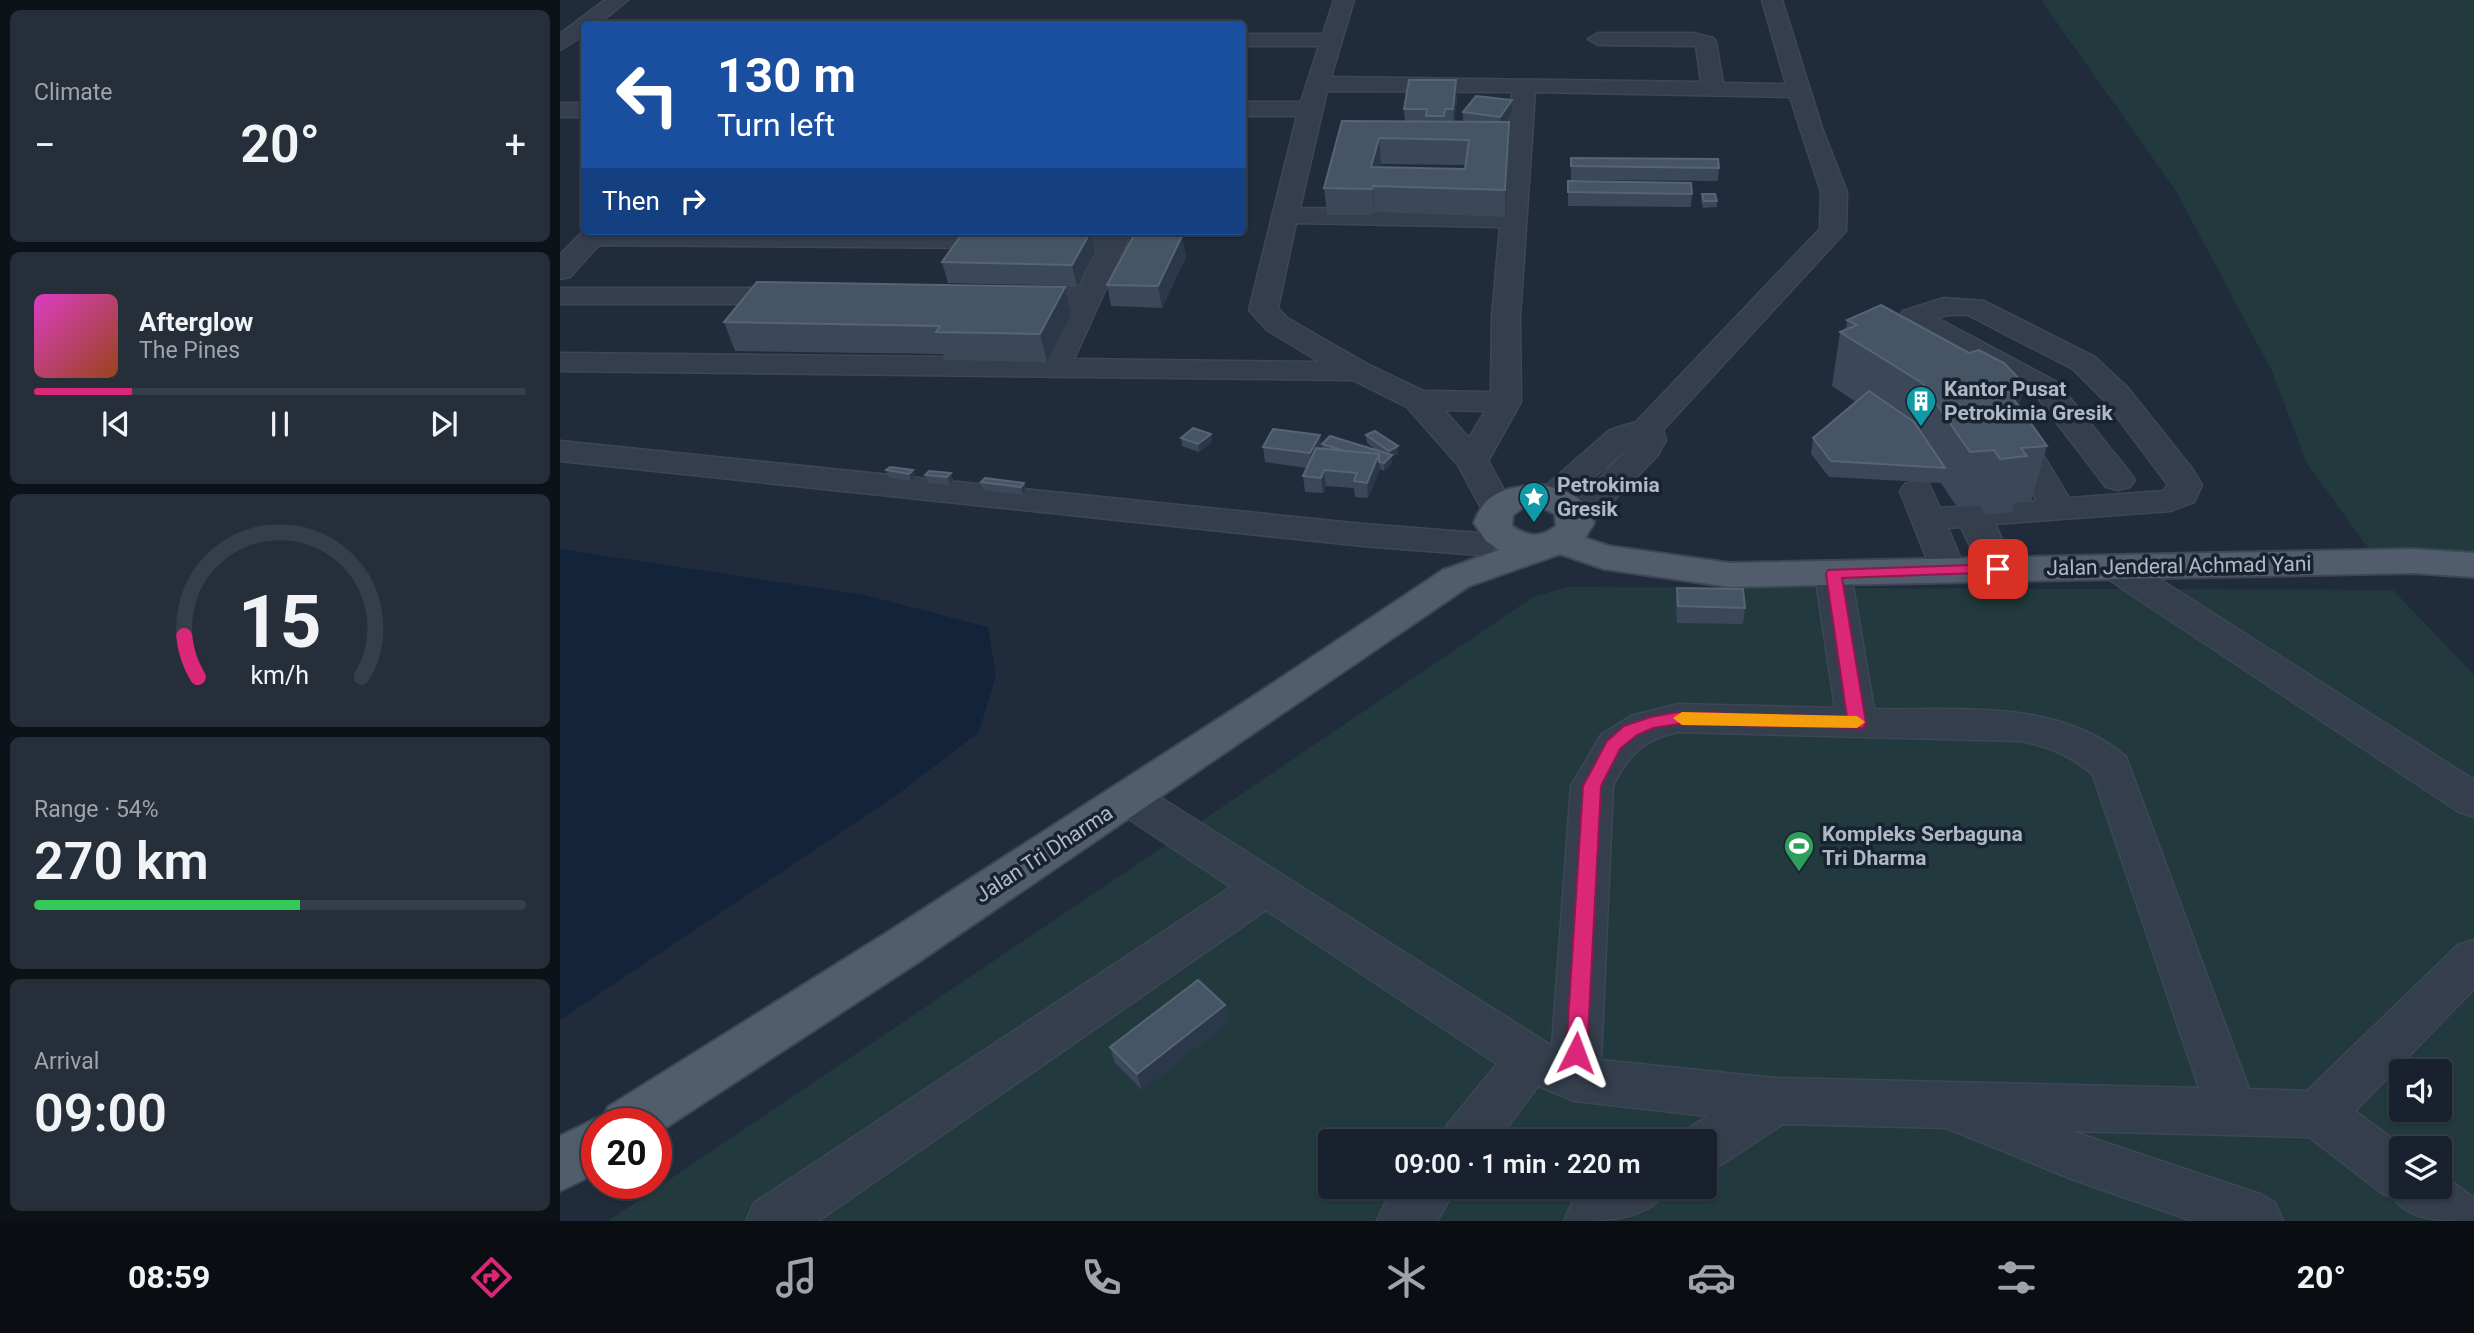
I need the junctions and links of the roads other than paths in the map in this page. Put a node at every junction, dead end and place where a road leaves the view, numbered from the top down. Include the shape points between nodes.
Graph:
1 (618, 0) edge
2 (1344, 0) edge
3 (1772, 0) edge
4 (592, 21) edge
5 (1598, 39) dead end
6 (1246, 40) edge
7 (1332, 40) junction
8 (1319, 84) junction
9 (1524, 85) junction
10 (1713, 89) junction
11 (1800, 91) junction
12 (1246, 109) edge
13 (1310, 109) junction
14 (560, 110) edge
15 (581, 110) edge
16 (1286, 215) junction
17 (1513, 219) junction
18 (595, 235) edge
19 (856, 235) edge
20 (1116, 236) edge
21 (560, 271) edge
22 (989, 295) edge
23 (1086, 295) junction
24 (560, 296) edge
25 (823, 296) edge
26 (560, 362) edge
27 (1055, 368) junction
28 (1358, 371) junction
29 (2096, 372) junction
30 (2046, 388) junction
31 (1418, 400) junction
32 (1507, 402) junction
33 (1997, 403) edge
34 (1647, 429) junction
35 (560, 451) edge
36 (1472, 461) junction
37 (2119, 480) dead end
38 (1550, 497) junction
39 (2059, 510) junction
40 (1974, 517) junction
41 (1566, 533) junction
42 (1481, 538) junction
43 (2474, 565) edge
44 (2115, 567) junction
45 (1947, 569) junction
46 (1998, 569) junction
47 (1817, 574) junction
48 (1857, 723) junction
49 (1129, 798) junction
50 (2474, 801) edge
51 (1265, 887) junction
52 (2474, 959) edge
53 (1530, 1059) junction
54 (1575, 1079) junction
55 (1774, 1101) junction
56 (1943, 1105) junction
57 (652, 1108) edge
58 (2232, 1111) junction
59 (2318, 1114) junction
60 (1475, 1129) edge
61 (1717, 1138) edge
62 (581, 1153) edge
63 (560, 1166) edge
64 (2389, 1167) edge
65 (1421, 1199) edge
66 (1624, 1199) edge
67 (2432, 1199) edge
68 (772, 1221) edge
69 (1404, 1221) edge
70 (1591, 1221) edge
71 (2256, 1221) edge
72 (2462, 1221) edge

1 - 4 street
2 - 7 street
3 - 11 street
5 - 10 street via 1706,42
6 - 7 street
7 - 8 street
8 - 9 street
8 - 13 street
9 - 10 street
9 - 17 street
10 - 11 street
11 - 34 street via 1834,192 1833,232
12 - 13 street
13 - 16 street
14 - 15 street
16 - 17 street
16 - 28 street via 1263,310 1277,324
17 - 32 street via 1506,317
18 - 21 street
19 - 20 street
20 - 23 street
22 - 23 street
23 - 27 street
24 - 25 street
26 - 27 street
27 - 28 street
28 - 31 street
29 - 30 street
29 - 30 street via 2052,344 1974,307 1944,306 1902,322
29 - 39 street via 2185,485 2182,495 2171,501
30 - 37 street
31 - 32 street
31 - 36 street
32 - 36 lane
33 - 39 street
34 - 38 street via 1621,437
34 - 41 street via 1647,448
35 - 42 lane via 1363,536
36 - 42 street
38 - 41 main road via 1568,506
38 - 42 main road via 1515,498
39 - 40 street
40 - 45 street via 1922,505
40 - 46 street
41 - 42 main road, Jalan Tri Dharma
41 - 42 main road via 1524,546 1501,537
41 - 47 main road, Jalan Jenderal Achmad Yani via 1604,557 1730,575
42 - 49 main road, Jalan Tri Dharma
43 - 44 main road, Jalan Jenderal Achmad Yani via 2413,561
44 - 46 main road, Jalan Jenderal Achmad Yani
44 - 50 street
45 - 46 main road, Jalan Jenderal Achmad Yani
45 - 47 main road, Jalan Jenderal Achmad Yani
47 - 48 street
48 - 54 street via 1678,718 1630,731 1613,745 1592,786
48 - 58 street via 2032,729 2069,740 2111,768
49 - 51 street
49 - 57 main road, Jalan Tri Dharma
51 - 53 street
51 - 68 street
52 - 59 street
53 - 54 street
53 - 60 street
54 - 55 street
55 - 56 street
55 - 61 street
56 - 58 street
56 - 71 street
58 - 59 street
59 - 64 street
62 - 63 main road
65 - 69 street
66 - 70 street
67 - 72 street

